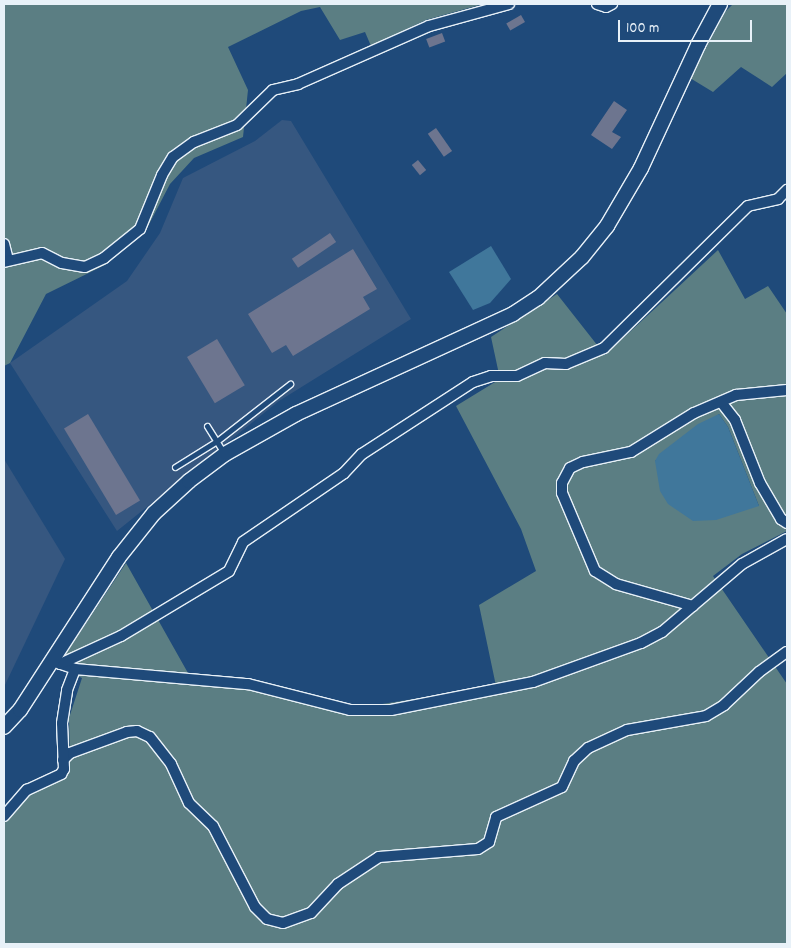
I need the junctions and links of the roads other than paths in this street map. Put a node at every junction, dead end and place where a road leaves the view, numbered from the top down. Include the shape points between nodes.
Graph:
1 (508, 4) edge
2 (598, 4) edge
3 (612, 4) edge
4 (718, 4) edge
5 (787, 190) edge
6 (4, 244) edge
7 (6, 262) edge
8 (290, 384) dead end
9 (787, 390) edge
10 (721, 402) junction
11 (207, 426) dead end
12 (217, 441) junction
13 (225, 454) junction
14 (175, 467) dead end
15 (787, 523) edge
16 (787, 539) edge
17 (693, 606) junction
18 (787, 652) edge
19 (56, 662) junction
20 (75, 669) junction
21 (4, 727) edge
22 (63, 760) junction
23 (4, 816) edge

1 - 7 street via 430,26 298,84 273,90 237,125 194,142 173,158 162,175 140,229 104,258 86,267 62,263 42,252
2 - 3 street via 606,7
4 - 13 street via 622,202 582,257 560,278 513,314 296,414
5 - 19 street via 778,199 748,206 604,348 566,364 544,363 517,376 491,376 473,382 362,454 344,473 243,542 229,571 121,636
6 - 7 street
8 - 12 lane
9 - 10 street via 736,395
10 - 15 street via 735,420 760,483 781,519
10 - 17 street via 694,413 631,452 583,462 570,468 562,483 562,493 595,571 616,584
11 - 12 lane
12 - 13 lane
12 - 14 lane
13 - 19 street via 189,481 143,526 119,557
16 - 17 street via 742,564
17 - 20 street via 662,632 642,643 533,682 391,710 350,710 248,684
18 - 22 street via 759,672 724,705 706,716 627,730 588,748 574,761 562,787 496,817 489,842 478,849 379,857 330,891 312,913 283,923 267,919 254,907 213,826 189,803 171,764 150,737 137,730 127,732 70,753
19 - 20 street
19 - 21 street
20 - 22 street via 67,690 62,723
22 - 23 street via 61,774 27,790

